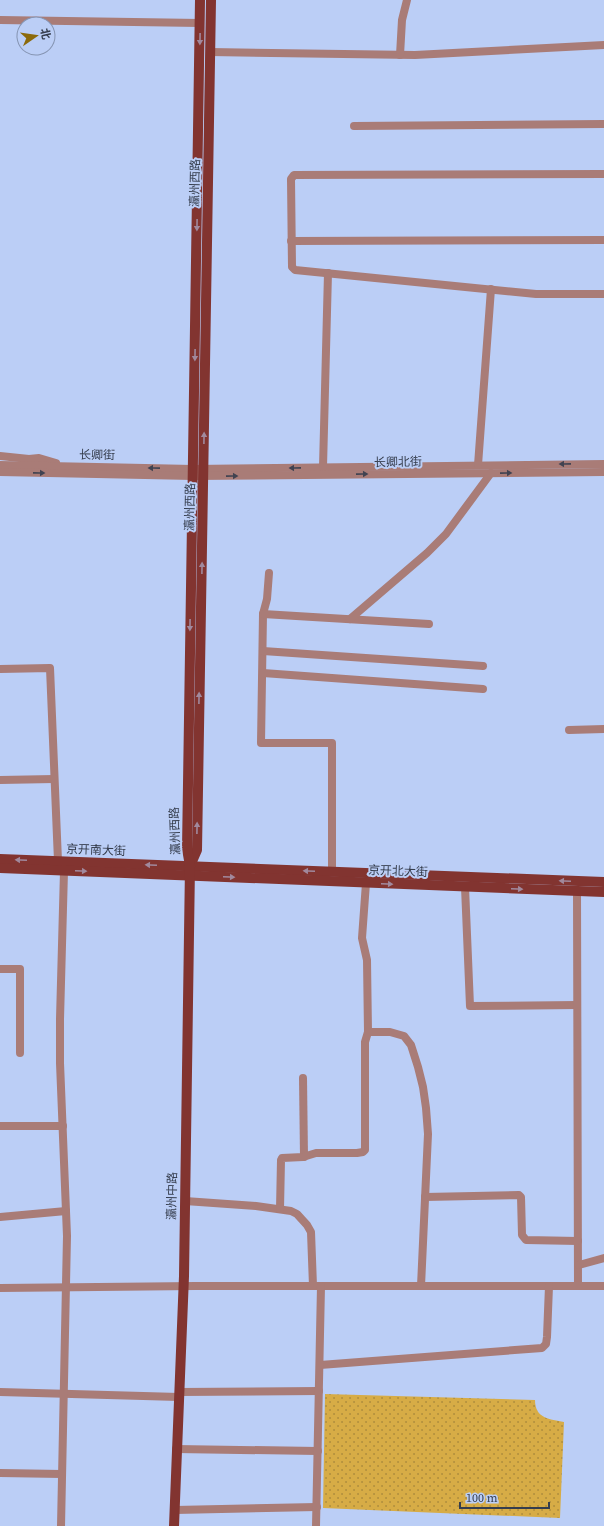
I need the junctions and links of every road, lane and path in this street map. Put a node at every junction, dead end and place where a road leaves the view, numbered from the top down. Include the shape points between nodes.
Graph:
1 (200, 0) edge
2 (211, 0) edge
3 (407, 0) edge
4 (0, 20) edge
5 (200, 23) junction
6 (604, 44) edge
7 (210, 52) junction
8 (400, 55) junction
9 (604, 124) edge
10 (354, 126) dead end
11 (604, 174) edge
12 (604, 240) edge
13 (291, 241) junction
14 (328, 273) junction
15 (491, 289) junction
16 (604, 294) edge
17 (0, 456) edge
18 (604, 464) edge
19 (0, 465) edge
20 (478, 465) junction
21 (66, 466) junction
22 (323, 467) junction
23 (0, 472) edge
24 (604, 472) edge
25 (198, 473) junction
26 (491, 473) junction
27 (269, 573) dead end
28 (263, 614) junction
29 (350, 619) junction
30 (429, 624) dead end
31 (263, 651) junction
32 (483, 666) dead end
33 (0, 669) edge
34 (263, 674) junction
35 (483, 689) dead end
36 (604, 729) edge
37 (569, 730) dead end
38 (54, 779) junction
39 (0, 780) edge
40 (0, 860) edge
41 (58, 861) junction
42 (0, 868) edge
43 (64, 871) junction
44 (190, 871) junction
45 (332, 872) junction
46 (604, 882) edge
47 (366, 883) junction
48 (465, 887) junction
49 (577, 891) junction
50 (604, 892) edge
51 (0, 969) edge
52 (577, 1005) junction
53 (368, 1032) junction
54 (20, 1053) dead end
55 (303, 1078) dead end
56 (0, 1126) edge
57 (63, 1126) junction
58 (304, 1157) junction
59 (425, 1197) junction
60 (185, 1201) junction
61 (280, 1209) junction
62 (66, 1211) junction
63 (0, 1217) edge
64 (578, 1241) junction
65 (604, 1258) edge
66 (579, 1265) dead end
67 (184, 1286) junction
68 (317, 1286) junction
69 (421, 1286) junction
70 (549, 1286) junction
71 (578, 1286) junction
72 (604, 1286) edge
73 (66, 1287) junction
74 (0, 1288) edge
75 (320, 1365) junction
76 (319, 1391) junction
77 (0, 1392) edge
78 (64, 1394) junction
79 (179, 1394) junction
80 (176, 1449) junction
81 (318, 1451) junction
82 (0, 1473) edge
83 (62, 1474) junction
84 (317, 1507) junction
85 (175, 1510) junction
86 (61, 1526) edge
87 (174, 1526) edge
88 (316, 1526) edge

1 - 5 main road, 瀛州西路
2 - 7 main road, 瀛州西路
3 - 8 street via 402,20
4 - 5 street
5 -> 25 main road, 瀛州西路
6 - 8 street
7 - 8 street
25 -> 7 main road, 瀛州西路
9 - 10 street
11 - 13 street via 294,175 291,179
12 - 13 street
13 - 14 street via 292,267 295,270
14 - 15 street
14 - 22 street
15 - 16 street via 536,294
15 - 20 street
17 - 21 street via 39,458
18 -> 20 street, 长卿北街
19 - 21 street, 长卿街
20 - 22 street, 长卿北街
25 -> 21 street, 长卿街
22 -> 25 street, 长卿北街
23 -> 25 street, 长卿街
26 -> 24 street, 长卿北街
25 -> 26 street, 长卿北街
25 - 44 main road, 瀛州西路 via 187,850
26 - 29 street via 446,534
27 - 28 street
28 - 29 street
28 - 31 street
29 - 30 street
31 - 32 street
31 - 34 street
33 - 38 street via 50,668
34 - 35 street
34 - 45 street via 262,743 332,743
36 - 37 street
38 - 39 street
38 - 41 street
41 -> 40 main road, 京开南大街
44 -> 41 main road, 京开南大街
42 - 43 main road, 京开南大街
43 -> 44 main road, 京开南大街
43 - 57 street via 60,995
45 -> 44 main road, 京开北大街
44 -> 47 main road, 京开北大街
44 - 60 main road, 瀛州中路
46 -> 45 main road, 京开北大街
47 -> 48 main road, 京开北大街
47 - 53 street via 362,938 367,960
48 -> 49 main road, 京开北大街
48 - 52 street via 470,1006
49 - 50 main road, 京开北大街
49 - 52 street
51 - 54 street via 20,969
52 - 64 street
53 - 58 street via 365,1042 363,1152 316,1153
53 - 59 street via 390,1032 404,1036 411,1045 426,1108 428,1134
55 - 58 street
56 - 57 street
57 - 62 street
58 - 61 street via 281,1160
59 - 64 street via 519,1195 523,1238
59 - 69 street
60 - 61 street
60 - 67 main road, 瀛州中路
61 - 68 street via 297,1214 311,1232
62 - 63 street
62 - 73 street
64 - 71 street
65 - 66 street
67 - 68 street
67 - 73 street
67 - 79 main road, 瀛州中路
68 - 69 street
68 - 75 street
69 - 70 street
70 - 71 street
70 - 75 street via 547,1337 542,1348
71 - 72 street
73 - 74 street
73 - 78 street
75 - 76 street
76 - 79 street
76 - 81 street
77 - 78 street
78 - 79 street
78 - 83 street
79 - 80 main road, 瀛州中路
80 - 81 street
80 - 85 main road, 瀛州中路
81 - 84 street
82 - 83 street
83 - 86 street
84 - 85 street
84 - 88 street
85 - 87 main road, 瀛州中路

